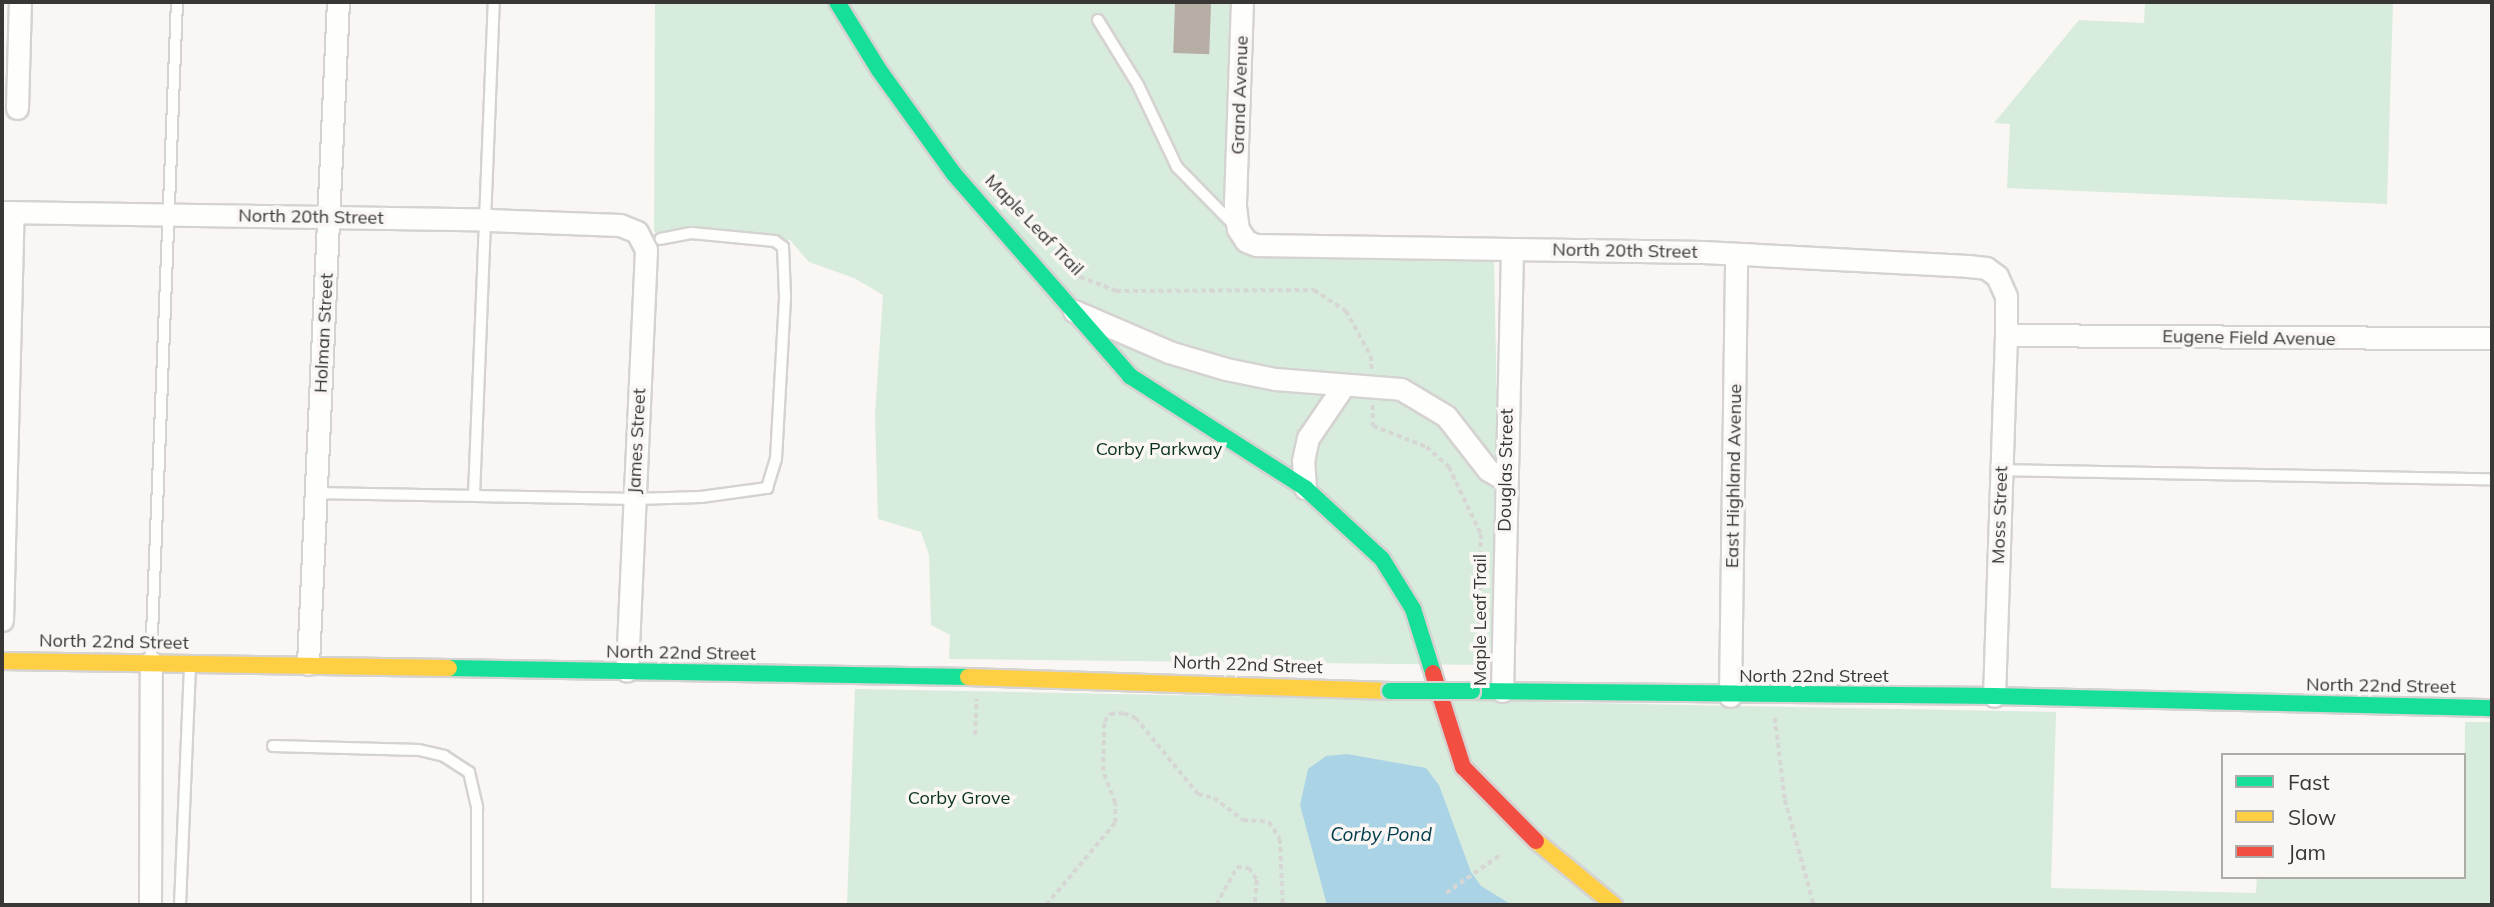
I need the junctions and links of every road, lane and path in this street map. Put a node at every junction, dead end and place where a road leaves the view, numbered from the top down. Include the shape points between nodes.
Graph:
1 (20, 2) edge
2 (177, 2) edge
3 (338, 2) edge
4 (494, 2) edge
5 (837, 2) edge
6 (1242, 2) edge
7 (1098, 20) dead end
8 (17, 108) dead end
9 (7, 212) edge
10 (172, 215) junction
11 (330, 217) junction
12 (487, 220) junction
13 (620, 225) joint
14 (1238, 229) junction
15 (661, 239) dead end
16 (1045, 239) dead end
17 (1512, 249) junction
18 (1736, 256) junction
19 (1072, 310) junction
20 (2006, 335) junction
21 (2492, 338) edge
22 (1344, 385) junction
23 (1373, 386) junction
24 (2001, 470) junction
25 (2492, 479) edge
26 (1506, 480) junction
27 (1305, 488) junction
28 (316, 493) junction
29 (474, 495) junction
30 (635, 499) junction
31 (2, 620) edge
32 (2, 661) edge
33 (151, 662) junction
34 (190, 662) junction
35 (308, 663) junction
36 (627, 671) junction
37 (1476, 691) junction
38 (1502, 691) junction
39 (1730, 696) junction
40 (1994, 696) junction
41 (976, 699) dead end
42 (2492, 708) edge
43 (1764, 718) dead end
44 (975, 735) dead end
45 (273, 746) dead end
46 (1500, 855) dead end
47 (1446, 893) dead end
48 (150, 905) edge
49 (180, 905) edge
50 (477, 905) edge
51 (1046, 905) edge
52 (1216, 905) edge
53 (1255, 905) edge
54 (1283, 905) edge
55 (1614, 905) edge
56 (1814, 905) edge

1 - 8 street
2 - 10 lane
3 - 11 street, Holman Street
4 - 12 lane
5 - 19 street via 879,70 954,174
6 - 14 street, Grand Avenue
7 - 14 lane via 1138,85 1177,167
9 - 10 street, North 20th Street
9 - 31 street
10 - 11 street, North 20th Street
10 - 33 lane
11 - 12 street, North 20th Street
11 - 28 street, Holman Street
12 - 13 street, North 20th Street
12 - 29 lane
13 - 30 street, James Street via 638,232 646,250
14 - 17 street, North 20th Street via 1246,241 1266,246
15 - 30 lane via 691,233 723,235 775,241 783,247 785,296 776,459 767,488
16 - 23 path, Maple Leaf Trail via 1080,277 1116,291 1314,290 1346,311 1371,356
17 - 18 street, North 20th Street
17 - 26 street, Douglas Street
18 - 20 street, North 20th Street via 1986,268 2004,284
18 - 39 street, East Highland Avenue
19 - 22 street via 1169,352 1226,369
19 - 27 street via 1130,376
20 - 21 street, Eugene Field Avenue
20 - 24 street, Moss Street
22 - 23 street
22 - 27 street via 1307,438
23 - 26 street via 1401,389 1425,400 1446,416 1488,470
23 - 37 path, Maple Leaf Trail via 1373,426 1427,447 1449,467 1481,534
24 - 25 lane
24 - 40 street, Moss Street
26 - 38 street, Douglas Street
27 - 55 street via 1382,559 1413,610 1463,767 1530,836
28 - 29 lane
28 - 35 street, Holman Street
29 - 30 lane
30 - 36 street, James Street
32 - 33 street, North 22nd Street
33 - 34 street, North 22nd Street
33 - 48 street
34 - 35 street, North 22nd Street
34 - 49 lane
35 - 36 street, North 22nd Street
36 - 37 street, North 22nd Street, bridge
37 - 38 street, North 22nd Street
38 - 39 street, North 22nd Street
39 - 40 street, North 22nd Street
40 - 42 street, North 22nd Street
41 - 44 path
43 - 56 path via 1777,718 1784,800
45 - 50 lane via 419,750 444,756 468,772 477,808
46 - 47 path
51 - 54 path via 1115,823 1115,803 1103,771 1104,722 1110,714 1124,713 1136,718 1198,794 1214,798 1243,820 1269,822 1280,839
52 - 53 path via 1237,867 1249,869 1257,880

